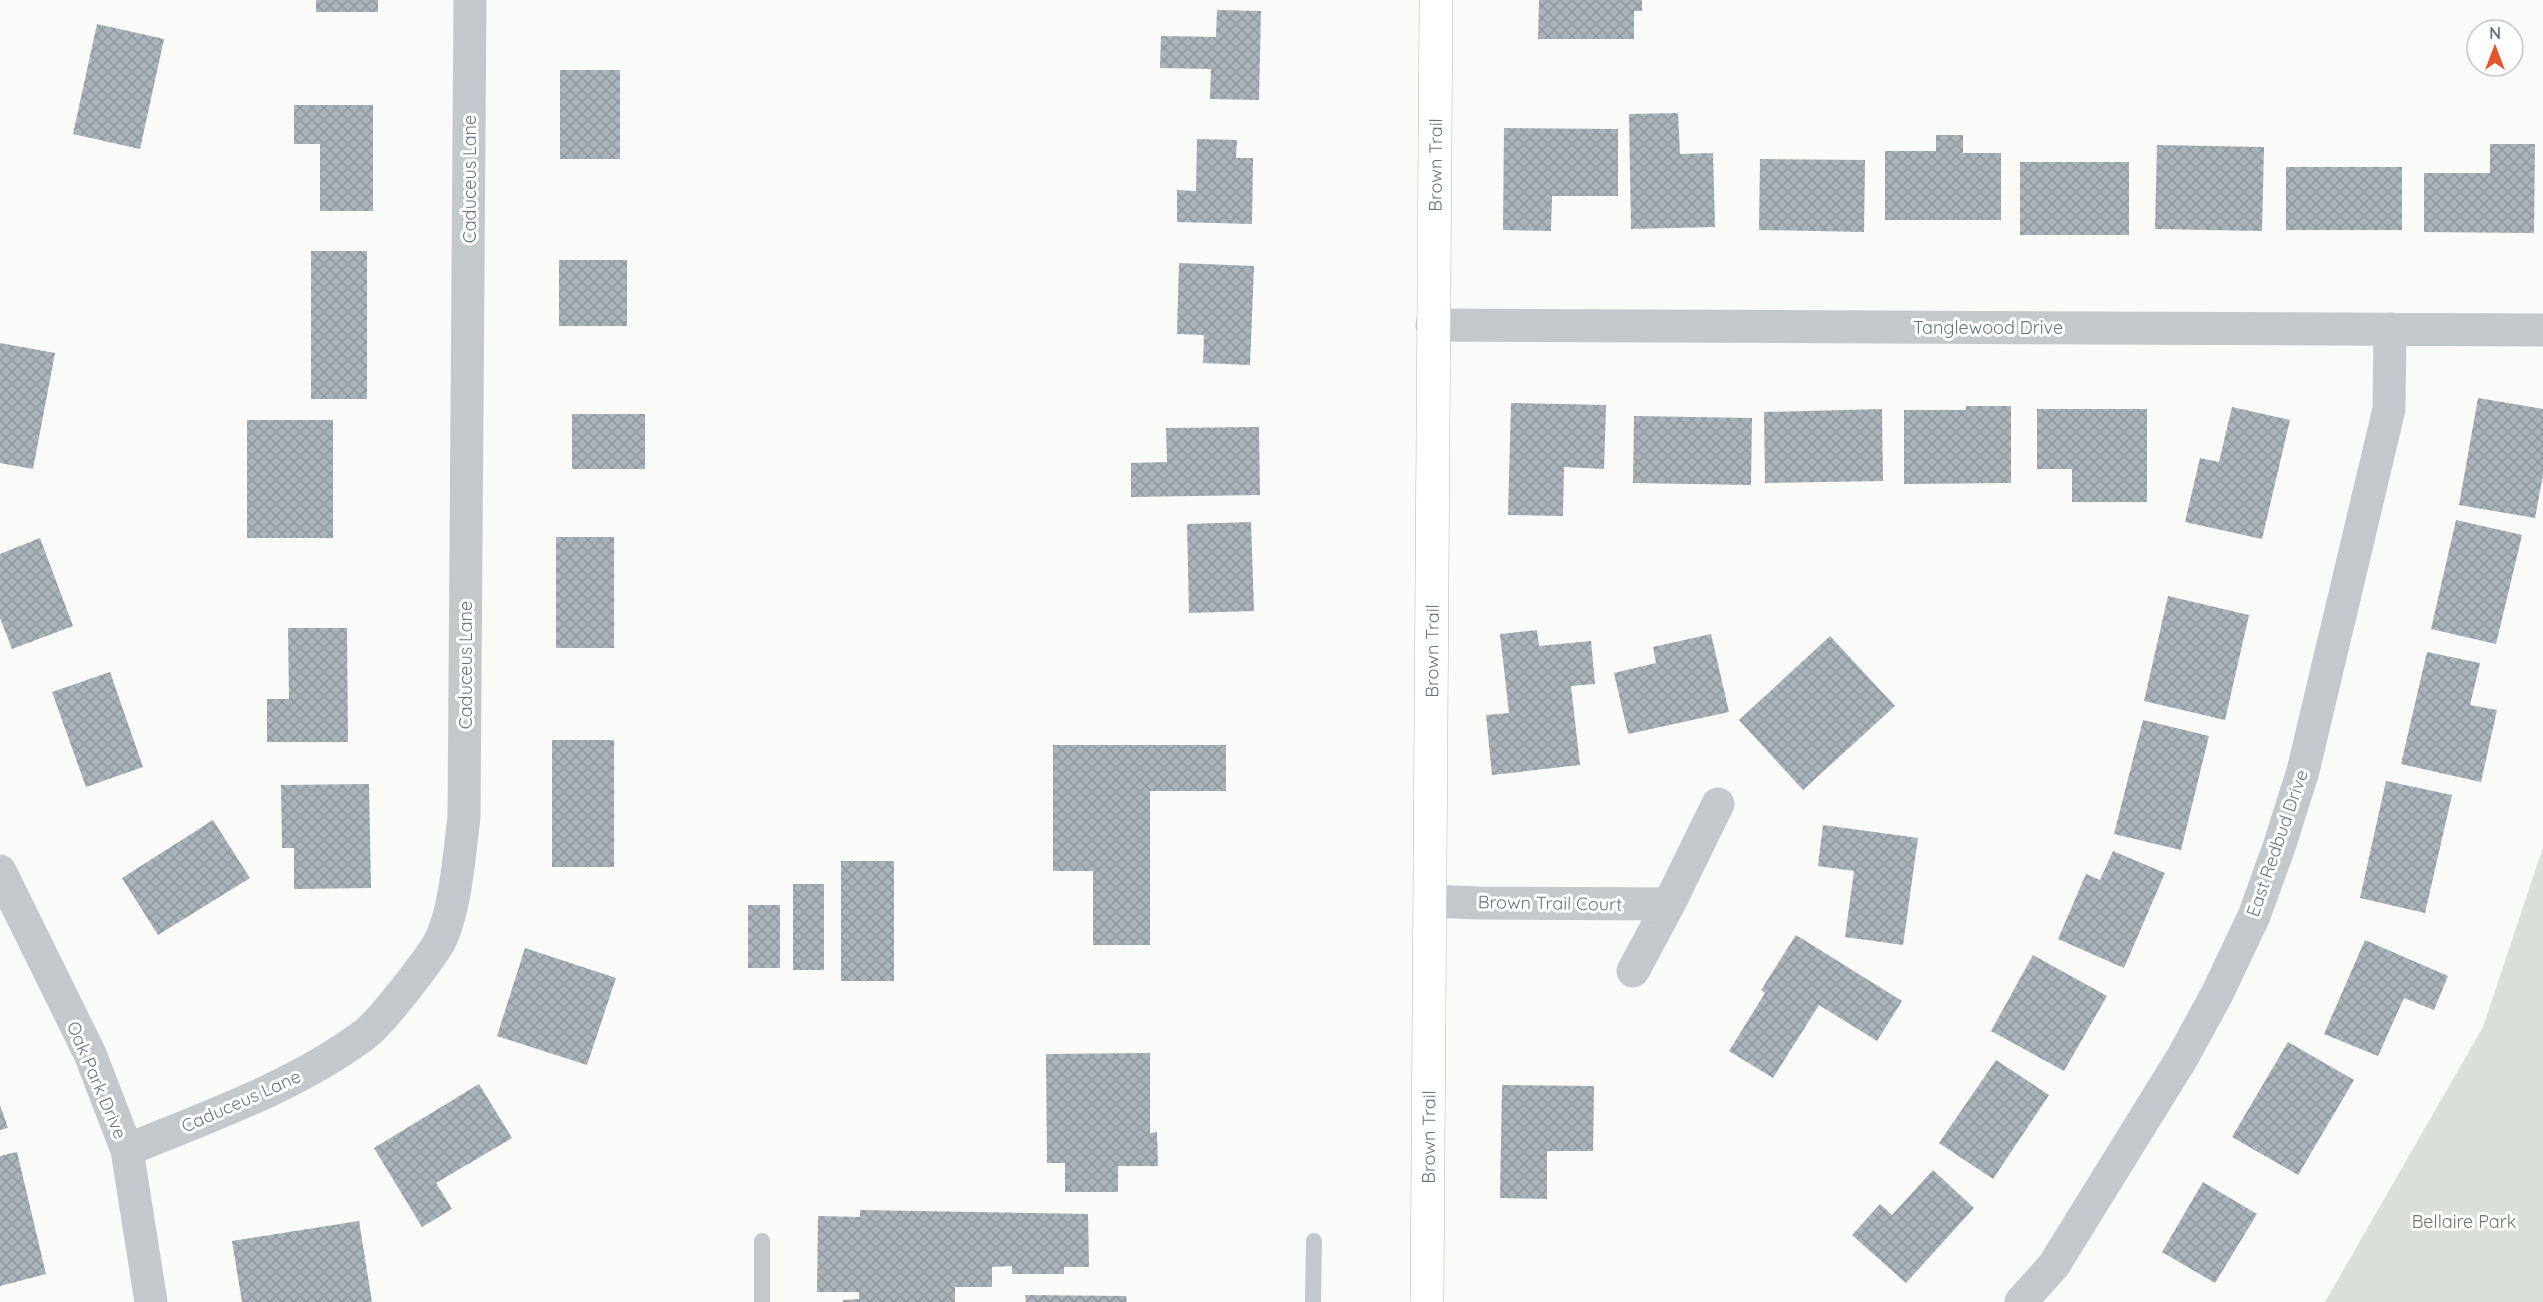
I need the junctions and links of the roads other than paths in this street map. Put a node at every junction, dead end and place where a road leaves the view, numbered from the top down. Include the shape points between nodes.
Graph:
1 (470, 0) edge
2 (1436, 0) edge
3 (1432, 325) junction
4 (2390, 329) junction
5 (2543, 330) edge
6 (1718, 804) dead end
7 (0, 871) edge
8 (1431, 901) junction
9 (1669, 904) junction
10 (1633, 971) dead end
11 (127, 1150) junction
12 (762, 1241) dead end
13 (1314, 1241) dead end
14 (152, 1302) edge
15 (762, 1302) edge
16 (1313, 1302) edge
17 (1427, 1302) edge
18 (2021, 1302) edge

1 - 11 street, Caduceus Lane via 464,818 454,894 439,942 366,1034 309,1070
2 - 3 main road, Brown Trail
3 - 4 street, Tanglewood Drive
3 - 8 main road, Brown Trail
4 - 5 street, Tanglewood Drive
4 - 18 street, East Redbud Drive via 2389,409 2302,771 2254,916 2182,1058 2054,1265
6 - 9 street
7 - 11 street, Oak Park Drive via 90,1054
8 - 9 street, Brown Trail Court
8 - 17 main road, Brown Trail
9 - 10 street
11 - 14 street, Oak Park Drive
12 - 15 lane
13 - 16 lane

